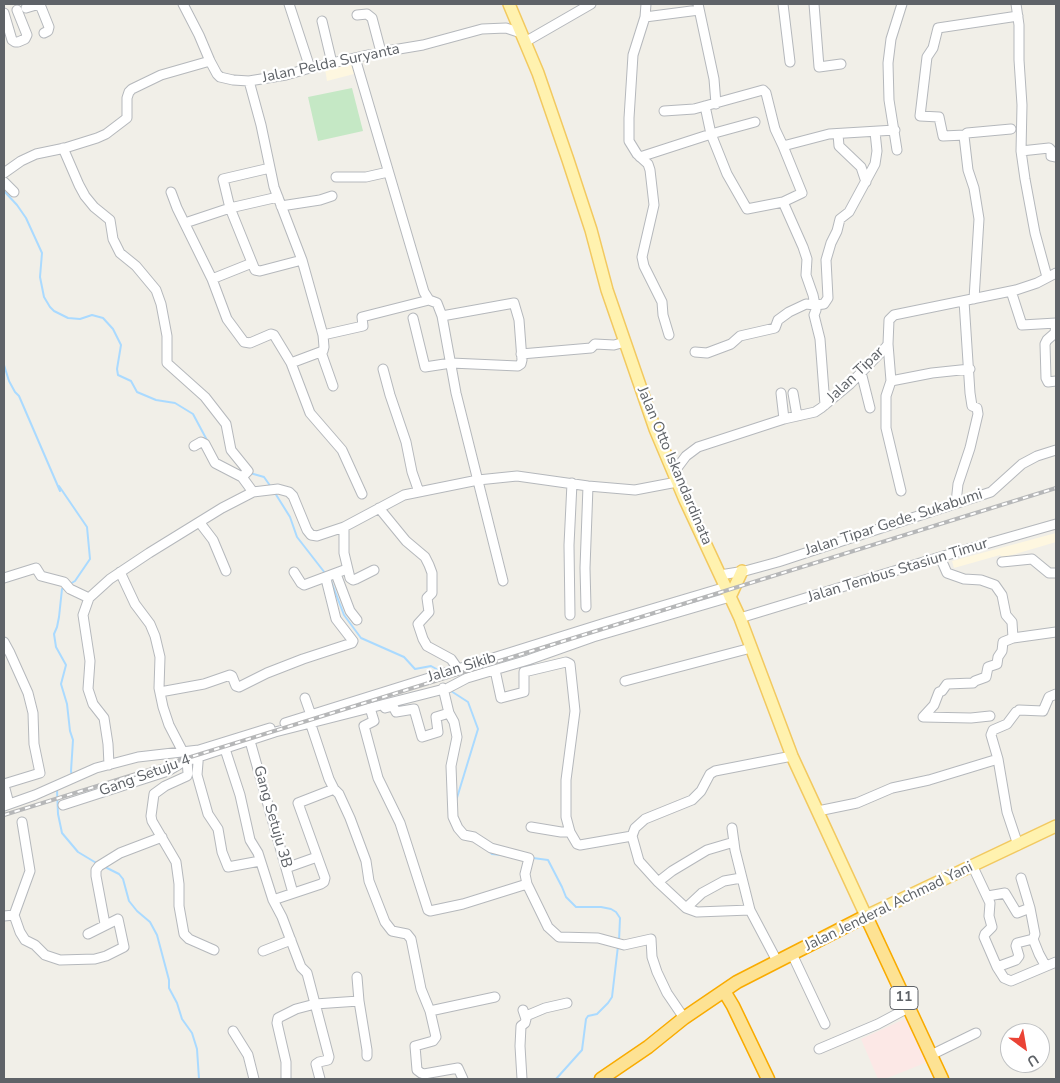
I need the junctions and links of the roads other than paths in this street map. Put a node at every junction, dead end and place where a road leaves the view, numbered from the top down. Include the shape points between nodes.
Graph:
1 (183, 4) edge
2 (289, 4) edge
3 (509, 4) edge
4 (588, 4) edge
5 (646, 4) edge
6 (783, 4) edge
7 (814, 4) edge
8 (902, 4) edge
9 (1016, 4) edge
10 (23, 7) edge
11 (699, 7) edge
12 (4, 13) edge
13 (357, 15) dead end
14 (1018, 16) junction
15 (645, 17) junction
16 (322, 21) dead end
17 (44, 33) dead end
18 (523, 37) junction
19 (382, 52) junction
20 (355, 58) junction
21 (210, 61) junction
22 (790, 62) dead end
23 (332, 63) junction
24 (841, 64) dead end
25 (310, 68) junction
26 (249, 81) junction
27 (716, 104) junction
28 (705, 106) junction
29 (664, 111) dead end
30 (754, 122) dead end
31 (1011, 129) dead end
32 (895, 130) junction
33 (875, 132) junction
34 (711, 134) junction
35 (838, 134) junction
36 (965, 135) junction
37 (783, 146) junction
38 (64, 148) junction
39 (897, 150) dead end
40 (1021, 151) junction
41 (640, 157) junction
42 (1056, 157) edge
43 (270, 168) junction
44 (388, 172) junction
45 (4, 173) edge
46 (336, 177) dead end
47 (4, 182) edge
48 (866, 182) junction
49 (14, 192) dead end
50 (171, 192) dead end
51 (332, 196) dead end
52 (280, 201) junction
53 (783, 202) junction
54 (230, 208) junction
55 (185, 223) junction
56 (302, 260) junction
57 (252, 263) junction
58 (1056, 273) edge
59 (1047, 277) junction
60 (212, 279) junction
61 (1011, 292) junction
62 (974, 299) junction
63 (428, 300) junction
64 (964, 301) junction
65 (815, 305) junction
66 (442, 316) junction
67 (413, 318) dead end
68 (323, 335) junction
69 (669, 335) dead end
70 (625, 342) junction
71 (888, 344) junction
72 (322, 352) junction
73 (695, 352) dead end
74 (521, 354) junction
75 (291, 363) junction
76 (452, 363) junction
77 (383, 370) dead end
78 (970, 370) junction
79 (861, 372) junction
80 (891, 381) junction
81 (1056, 381) edge
82 (333, 386) dead end
83 (781, 393) dead end
84 (793, 393) dead end
85 (824, 405) junction
86 (870, 408) dead end
87 (797, 416) junction
88 (784, 419) junction
89 (194, 446) dead end
90 (1056, 450) edge
91 (244, 475) junction
92 (675, 477) junction
93 (478, 480) junction
94 (572, 483) junction
95 (588, 486) junction
96 (901, 491) dead end
97 (254, 492) junction
98 (418, 492) junction
99 (362, 494) dead end
100 (956, 503) junction
101 (379, 508) junction
102 (200, 523) junction
103 (1056, 524) edge
104 (344, 526) junction
105 (940, 557) junction
106 (1002, 562) dead end
107 (348, 570) junction
108 (374, 570) dead end
109 (226, 571) dead end
110 (742, 571) junction
111 (120, 572) junction
112 (294, 572) dead end
113 (1056, 573) edge
114 (720, 575) junction
115 (330, 576) junction
116 (4, 578) edge
117 (503, 581) dead end
118 (728, 592) junction
119 (89, 598) junction
120 (586, 607) dead end
121 (570, 614) dead end
122 (740, 618) junction
123 (357, 620) dead end
124 (1056, 632) edge
125 (1013, 638) junction
126 (4, 642) edge
127 (751, 648) junction
128 (537, 657) junction
129 (541, 668) junction
130 (458, 669) junction
131 (495, 670) junction
132 (625, 681) dead end
133 (449, 686) junction
134 (160, 692) junction
135 (1056, 694) edge
136 (305, 698) dead end
137 (370, 708) junction
138 (380, 710) dead end
139 (449, 713) junction
140 (990, 716) dead end
141 (311, 719) junction
142 (250, 741) junction
143 (225, 749) junction
144 (199, 754) junction
145 (792, 756) junction
146 (185, 757) junction
147 (998, 759) junction
148 (109, 765) junction
149 (4, 784) edge
150 (334, 788) junction
151 (6, 805) edge
152 (63, 805) dead end
153 (818, 811) junction
154 (22, 822) dead end
155 (1056, 826) edge
156 (531, 827) dead end
157 (732, 828) dead end
158 (570, 832) junction
159 (632, 836) junction
160 (162, 837) junction
161 (734, 842) junction
162 (1018, 845) junction
163 (317, 857) junction
164 (260, 861) junction
165 (973, 867) junction
166 (286, 868) junction
167 (741, 878) junction
168 (1021, 878) dead end
169 (658, 882) junction
170 (527, 884) junction
171 (293, 893) junction
172 (988, 896) junction
173 (273, 900) junction
174 (686, 908) junction
175 (1030, 908) junction
176 (750, 910) junction
177 (14, 915) junction
178 (4, 916) edge
179 (866, 916) junction
180 (105, 924) junction
181 (88, 934) dead end
182 (1033, 939) junction
183 (291, 940) junction
184 (214, 950) dead end
185 (262, 950) dead end
186 (792, 954) junction
187 (777, 961) junction
188 (1056, 962) edge
189 (1045, 965) junction
190 (997, 967) junction
191 (357, 977) dead end
192 (724, 991) junction
193 (495, 997) dead end
194 (359, 1001) junction
195 (567, 1003) dead end
196 (315, 1004) junction
197 (908, 1008) junction
198 (430, 1012) junction
199 (684, 1018) junction
200 (825, 1024) dead end
201 (233, 1031) dead end
202 (976, 1033) dead end
203 (819, 1049) dead end
204 (931, 1055) junction
205 (367, 1056) dead end
206 (254, 1079) edge
207 (286, 1079) edge
208 (320, 1079) edge
209 (463, 1079) edge
210 (522, 1079) edge
211 (602, 1079) edge
212 (768, 1079) edge
213 (942, 1079) edge

1 - 21 street, Jalan Pelda Suryanta
2 - 25 street
3 - 18 main road, Jalan Otto Iskandardinata
4 - 18 street
5 - 15 street
6 - 22 street
7 - 24 street via 819,67
8 - 32 street via 891,39 888,63 889,100
9 - 14 street
10 - 12 street
10 - 12 street via 28,35 18,42 12,40
10 - 17 street via 41,7 49,27
11 - 15 street
11 - 27 street
13 - 19 street via 367,14 372,18
14 - 36 street via 938,28 927,57 920,116 939,117 943,136
14 - 40 street
15 - 41 street via 633,55 629,118 629,141
16 - 23 street
18 - 19 street, Jalan Pelda Suryanta via 506,28 490,28
18 - 70 main road, Jalan Otto Iskandardinata via 568,160
19 - 20 street, Jalan Pelda Suryanta
20 - 23 street, Jalan Pelda Suryanta
20 - 44 street
21 - 26 street, Jalan Pelda Suryanta via 220,77
21 - 38 street via 161,74 132,89 128,94 125,121 97,138
23 - 25 street, Jalan Pelda Suryanta
25 - 26 street, Jalan Pelda Suryanta
26 - 43 street
27 - 28 street
27 - 37 street via 764,91
28 - 29 street
28 - 34 street
30 - 34 street
31 - 36 street
32 - 33 street
32 - 39 street
33 - 35 street
33 - 48 street via 875,164
34 - 41 street
34 - 53 street via 727,174 746,208
35 - 37 street
35 - 48 street via 839,146 861,167
36 - 62 street via 968,170 979,219
37 - 53 street via 802,192
38 - 45 street via 36,154
38 - 91 street via 85,196 110,220 112,239 120,253 136,266 159,296 167,336 168,366 205,397 226,424 231,450 246,469
40 - 42 street via 1049,148 1051,156
40 - 59 street via 1036,240
41 - 69 street via 650,170 654,205 642,258 662,302
43 - 52 street
43 - 54 street via 223,180
44 - 46 street via 366,177
44 - 63 street
47 - 49 street
48 - 65 street via 849,212 840,219 826,260 828,298 824,304
50 - 55 street
51 - 52 street via 320,200
52 - 54 street
52 - 56 street
53 - 65 street via 807,259 806,275
54 - 55 street
54 - 57 street
55 - 60 street
56 - 57 street via 260,271
56 - 68 street
57 - 60 street
58 - 59 street, Jalan Tipar
59 - 61 street, Jalan Tipar
60 - 75 street via 227,319 244,342 274,335
61 - 62 street, Jalan Tipar
61 - 81 street via 1022,325 1056,323 1056,333 1044,344 1046,378 1048,382
62 - 64 street, Jalan Tipar
63 - 66 street via 437,303
63 - 68 street via 362,318 363,326
64 - 71 street, Jalan Tipar via 894,315 890,320
64 - 78 street
65 - 73 street via 806,304 789,312 778,320 775,328 740,336 731,344 707,353
65 - 85 street
66 - 74 street via 514,303 519,320
66 - 76 street
67 - 76 street via 424,366
68 - 72 street
70 - 74 street
70 - 92 main road, Jalan Otto Iskandardinata
71 - 79 street, Jalan Tipar
71 - 80 street
72 - 75 street
72 - 82 street
74 - 76 street via 522,362 518,366
75 - 99 street via 310,413 342,450
76 - 93 street via 456,393
77 - 98 street
78 - 80 street
78 - 100 street via 972,406 977,408 977,418 958,484
79 - 85 street, Jalan Tipar
79 - 86 street
80 - 96 street via 886,396 886,428
83 - 88 street
84 - 87 street
85 - 87 street, Jalan Tipar via 815,412
87 - 88 street, Jalan Tipar
88 - 92 street, Jalan Tipar via 698,447 686,456
89 - 91 street via 203,442 218,466
90 - 100 street, Jalan Tipar Gede, Sukabumi via 1022,464 991,492
91 - 97 street
92 - 95 street via 635,490
92 - 114 main road, Jalan Otto Iskandardinata
93 - 94 street via 517,476
93 - 98 street
93 - 117 street
94 - 95 street
94 - 121 street
95 - 120 street
97 - 102 street
97 - 104 street via 278,488 290,492 311,535 323,535
98 - 101 street
100 - 110 street, Jalan Tipar Gede, Sukabumi
101 - 104 street
101 - 130 street via 429,565 432,593 427,598 428,612 418,624 427,646 451,659
102 - 109 street via 213,540
102 - 111 street
103 - 105 street, Jalan Tembus Stasiun Timur
104 - 107 street
105 - 122 street, Jalan Tembus Stasiun Timur
105 - 125 street via 948,573 995,585 1002,595 1005,614 1012,622
106 - 113 street via 1032,559 1049,573
107 - 108 street via 353,580
107 - 115 street
110 - 114 street, Jalan Tipar Gede, Sukabumi
110 - 118 main road
111 - 119 street
111 - 134 street via 155,636 160,657
112 - 115 street via 302,585
114 - 118 main road, Jalan Otto Iskandardinata
115 - 123 street
115 - 134 street via 336,619 352,643 267,673 239,687 230,675 204,684
116 - 119 street via 36,568 41,576 52,578
118 - 122 main road, Jalan Otto Iskandardinata
118 - 128 street
118 - 130 street, Jalan Sikib via 668,603
119 - 148 street via 83,615 90,660 88,689 93,704 104,718
122 - 127 main road, Jalan Otto Iskandardinata
124 - 125 street
125 - 140 street via 1003,642 997,664 988,667 986,678 973,683 948,684 923,717
126 - 149 street via 28,693 40,773
127 - 132 street
127 - 145 main road, Jalan Otto Iskandardinata
128 - 129 street
128 - 131 street
129 - 131 street via 524,672 524,692 501,698
129 - 158 street via 566,662 570,666 575,711 566,780 566,817
130 - 141 street, Jalan Sikib
131 - 133 street
133 - 137 street
133 - 139 street
134 - 146 street via 169,725
135 - 147 street via 1049,697 1043,711 1018,711 1007,724 992,733
136 - 141 street
137 - 141 street
137 - 170 street via 373,721 364,726 378,778 400,823 428,910 463,904
138 - 139 street via 393,706 396,712 414,709 422,737 438,732 436,716
139 - 170 street via 456,738 451,766 453,817 464,835 474,837 491,848 529,859
141 - 142 street
141 - 144 street, Jalan Sikib
141 - 150 street
142 - 143 street
142 - 166 street, Gang Setuju 3B
143 - 144 street
143 - 164 street via 248,834
144 - 146 street
144 - 164 street via 197,775 208,814 218,829 228,867
145 - 153 main road, Jalan Otto Iskandardinata
145 - 159 street via 715,771 692,800 645,819
146 - 148 street via 138,757
146 - 152 street, Gang Setuju 4 via 168,771
146 - 160 street via 187,776 159,790 152,800 152,821
147 - 153 street via 879,792 857,803
147 - 162 street via 1007,812
148 - 151 street
149 - 151 street
150 - 163 street via 298,803
150 - 198 street via 350,818 385,922 392,931 407,934 411,939 421,989
153 - 179 main road, Jalan Otto Iskandardinata
154 - 177 street via 30,871
155 - 162 main road, Jalan Jenderal Achmad Yani
156 - 158 street
157 - 161 street
158 - 159 street via 580,845
159 - 169 street via 639,860
160 - 180 street via 120,853 96,870
160 - 184 street via 176,862 184,934
161 - 167 street
161 - 169 street via 706,850
162 - 165 main road, Jalan Jenderal Achmad Yani
163 - 166 street
163 - 171 street via 324,882
164 - 173 street
165 - 172 street
165 - 179 main road, Jalan Jenderal Achmad Yani
166 - 171 street, Gang Setuju 3B
167 - 174 street via 724,881 698,896
167 - 176 street
168 - 175 street
169 - 174 street
170 - 199 street via 548,928 559,937 598,938 624,944 651,939 657,972
171 - 173 street
172 - 175 street via 1005,894 1017,913
172 - 190 street via 992,926 984,937
173 - 183 street
174 - 176 street via 697,912
175 - 182 street
176 - 187 street
177 - 178 street
177 - 180 street via 25,940 35,944 45,955 60,960 95,958 121,949 124,944 118,920
179 - 186 highway, Jalan Jenderal Achmad Yani
179 - 197 highway, 11
180 - 181 street
182 - 189 street
182 - 190 street via 1017,943 1019,956 1016,960
183 - 185 street
183 - 196 street via 307,974
186 - 187 highway, Jalan Jenderal Achmad Yani
186 - 200 street
187 - 192 highway, Jalan Jenderal Achmad Yani
188 - 189 street
189 - 190 street via 1008,981
191 - 194 street
192 - 199 highway, Jalan Jenderal Achmad Yani
192 - 212 highway
193 - 198 street
194 - 196 street
194 - 205 street
195 - 210 street via 525,1013 520,1044
196 - 207 street via 280,1016 277,1021 286,1062
196 - 208 street via 329,1058 316,1064
197 - 203 street
197 - 204 highway, 11
198 - 209 street via 436,1037 415,1046 417,1070 424,1074 458,1068
199 - 211 highway, Jalan Jenderal Achmad Yani
201 - 206 street via 248,1055
202 - 204 street
204 - 213 highway, 11

